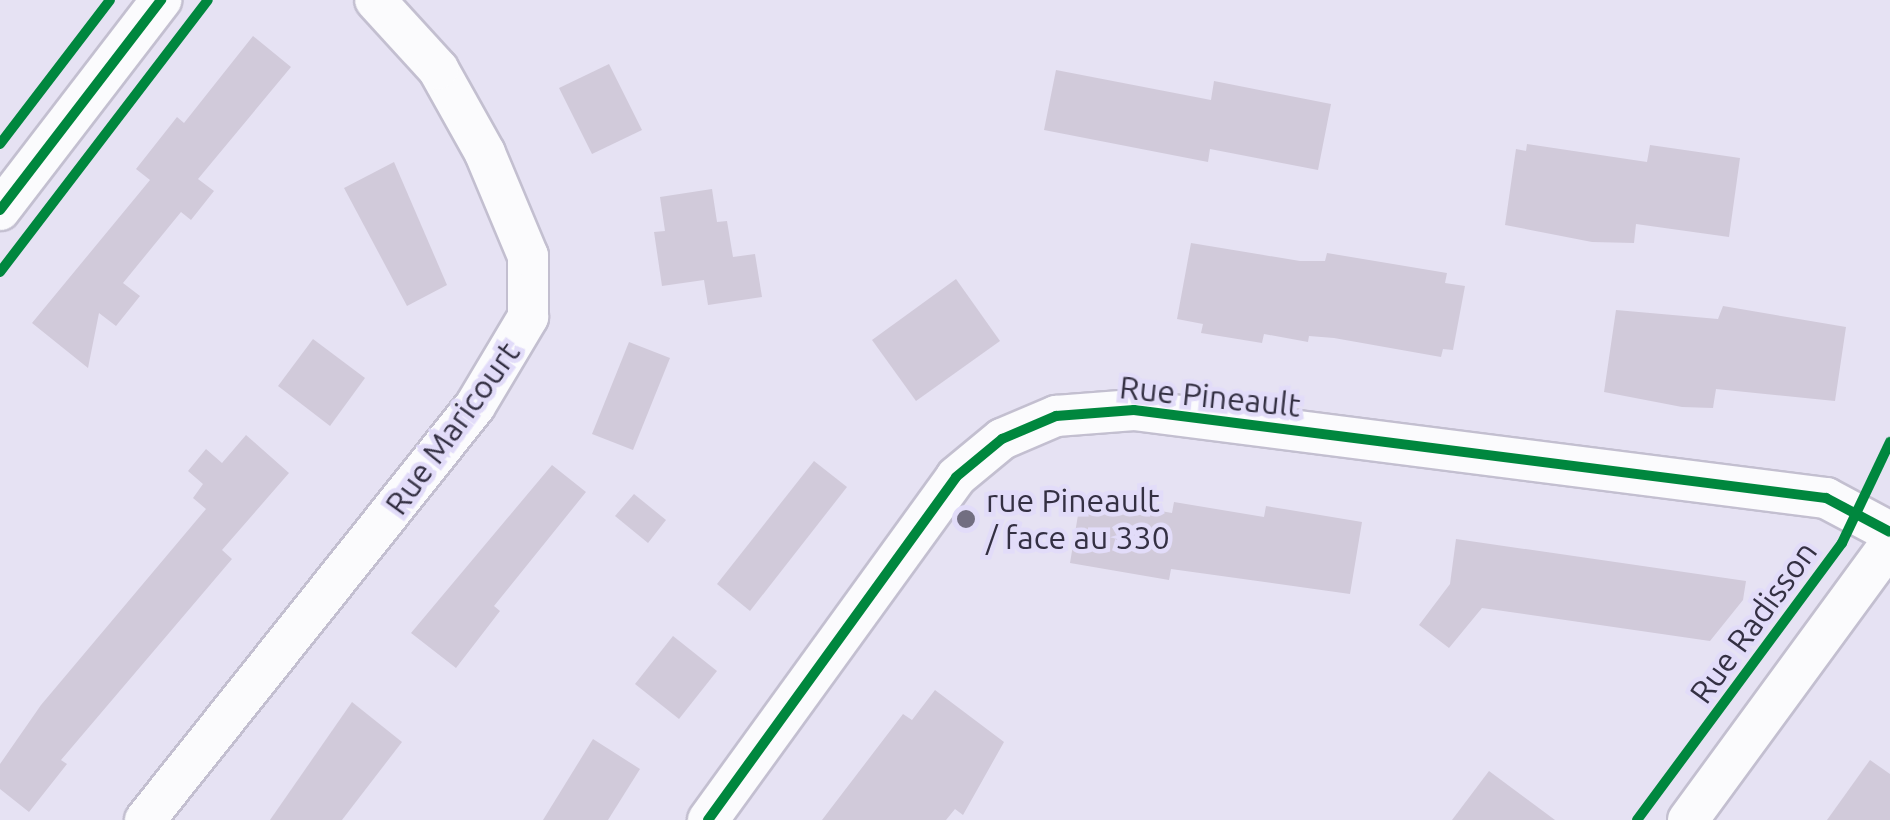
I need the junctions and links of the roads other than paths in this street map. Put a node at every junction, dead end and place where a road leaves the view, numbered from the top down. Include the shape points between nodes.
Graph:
1 (161, 0) edge
2 (375, 0) edge
3 (0, 210) edge
4 (1890, 532) edge
5 (1890, 544) edge
6 (144, 820) edge
7 (708, 820) edge
8 (1688, 820) edge

1 - 3 street
2 - 6 street, Rue Maricourt via 438,68 485,153 528,256 528,317 475,406
4 - 7 street, Rue Pineault via 1826,498 1134,410 1056,416 1002,439 956,477
5 - 8 street, Rue Radisson

